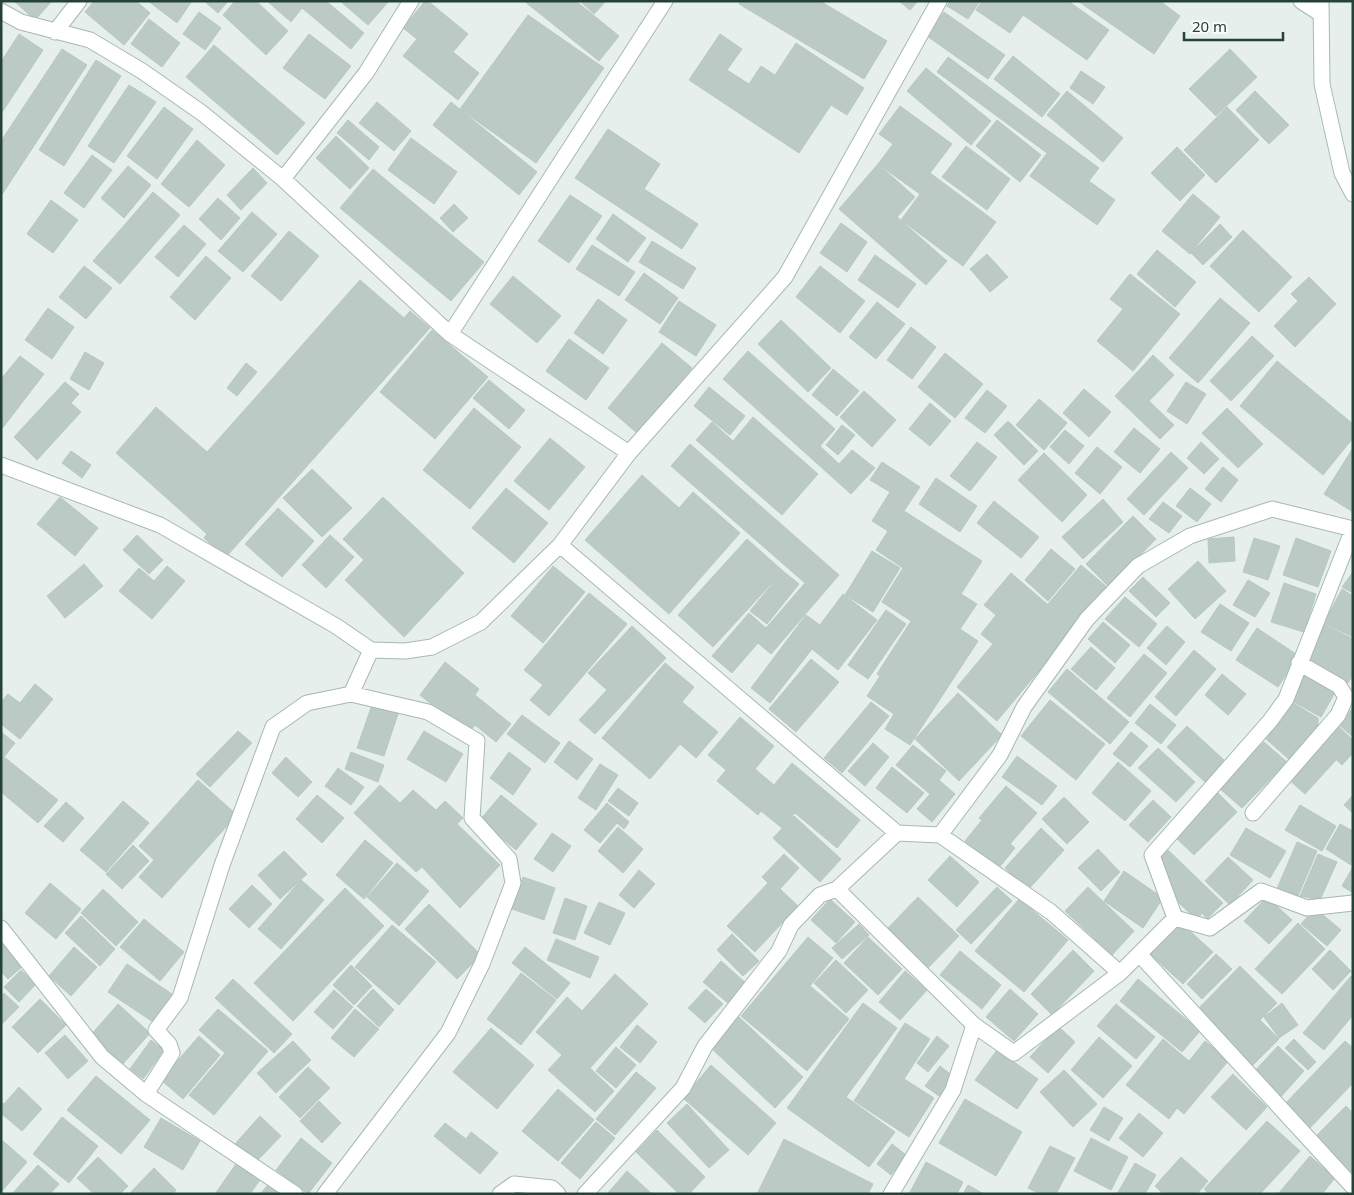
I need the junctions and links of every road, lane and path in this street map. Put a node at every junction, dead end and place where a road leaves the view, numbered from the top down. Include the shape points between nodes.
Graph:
1 (79, 1) edge
2 (411, 1) edge
3 (665, 1) edge
4 (939, 1) edge
5 (1301, 1) edge
6 (1321, 7) edge
7 (1, 12) edge
8 (55, 32) junction
9 (283, 179) junction
10 (1353, 194) edge
11 (450, 334) junction
12 (629, 453) junction
13 (1, 465) edge
14 (1353, 529) edge
15 (560, 546) junction
16 (371, 650) junction
17 (1299, 663) junction
18 (351, 694) junction
19 (1253, 813) dead end
20 (897, 833) junction
21 (940, 835) junction
22 (837, 889) junction
23 (1353, 903) edge
24 (1175, 918) junction
25 (1, 928) edge
26 (1140, 955) junction
27 (1120, 973) junction
28 (974, 1025) junction
29 (146, 1094) junction
30 (1353, 1187) edge
31 (295, 1194) edge
32 (325, 1194) edge
33 (500, 1194) edge
34 (558, 1194) edge
35 (585, 1194) edge
36 (891, 1194) edge

1 - 8 street
2 - 9 street via 366,73
3 - 11 street
4 - 12 street via 785,277
5 - 6 street
6 - 10 street via 1322,84 1342,172
7 - 8 street
8 - 9 street via 90,40 142,71 202,112
9 - 11 street
11 - 12 street
12 - 15 street
13 - 16 street via 160,525 336,626
14 - 17 street
14 - 21 street via 1272,509 1190,536 1138,566 1087,619 1024,707 1000,755
15 - 16 street via 481,622 432,646 405,651
15 - 20 street
16 - 18 street
17 - 19 street via 1339,686 1346,697 1344,704 1338,716
17 - 24 street via 1286,699 1270,721 1152,855
18 - 29 street via 307,703 273,727 222,866 180,998 156,1030 169,1044 172,1053
18 - 32 street via 428,712 477,741 472,818 509,860 513,883 482,964 448,1032
20 - 21 street
20 - 22 street
21 - 27 street via 1051,912
22 - 28 street
22 - 35 street via 820,895 792,925 780,951 705,1046 683,1088
23 - 24 street via 1307,908 1260,891 1210,928
24 - 26 street
25 - 29 street via 102,1057
26 - 27 street
26 - 30 street
27 - 28 street via 1014,1053
28 - 36 street via 953,1090
29 - 31 street
33 - 34 street via 514,1184 552,1188

